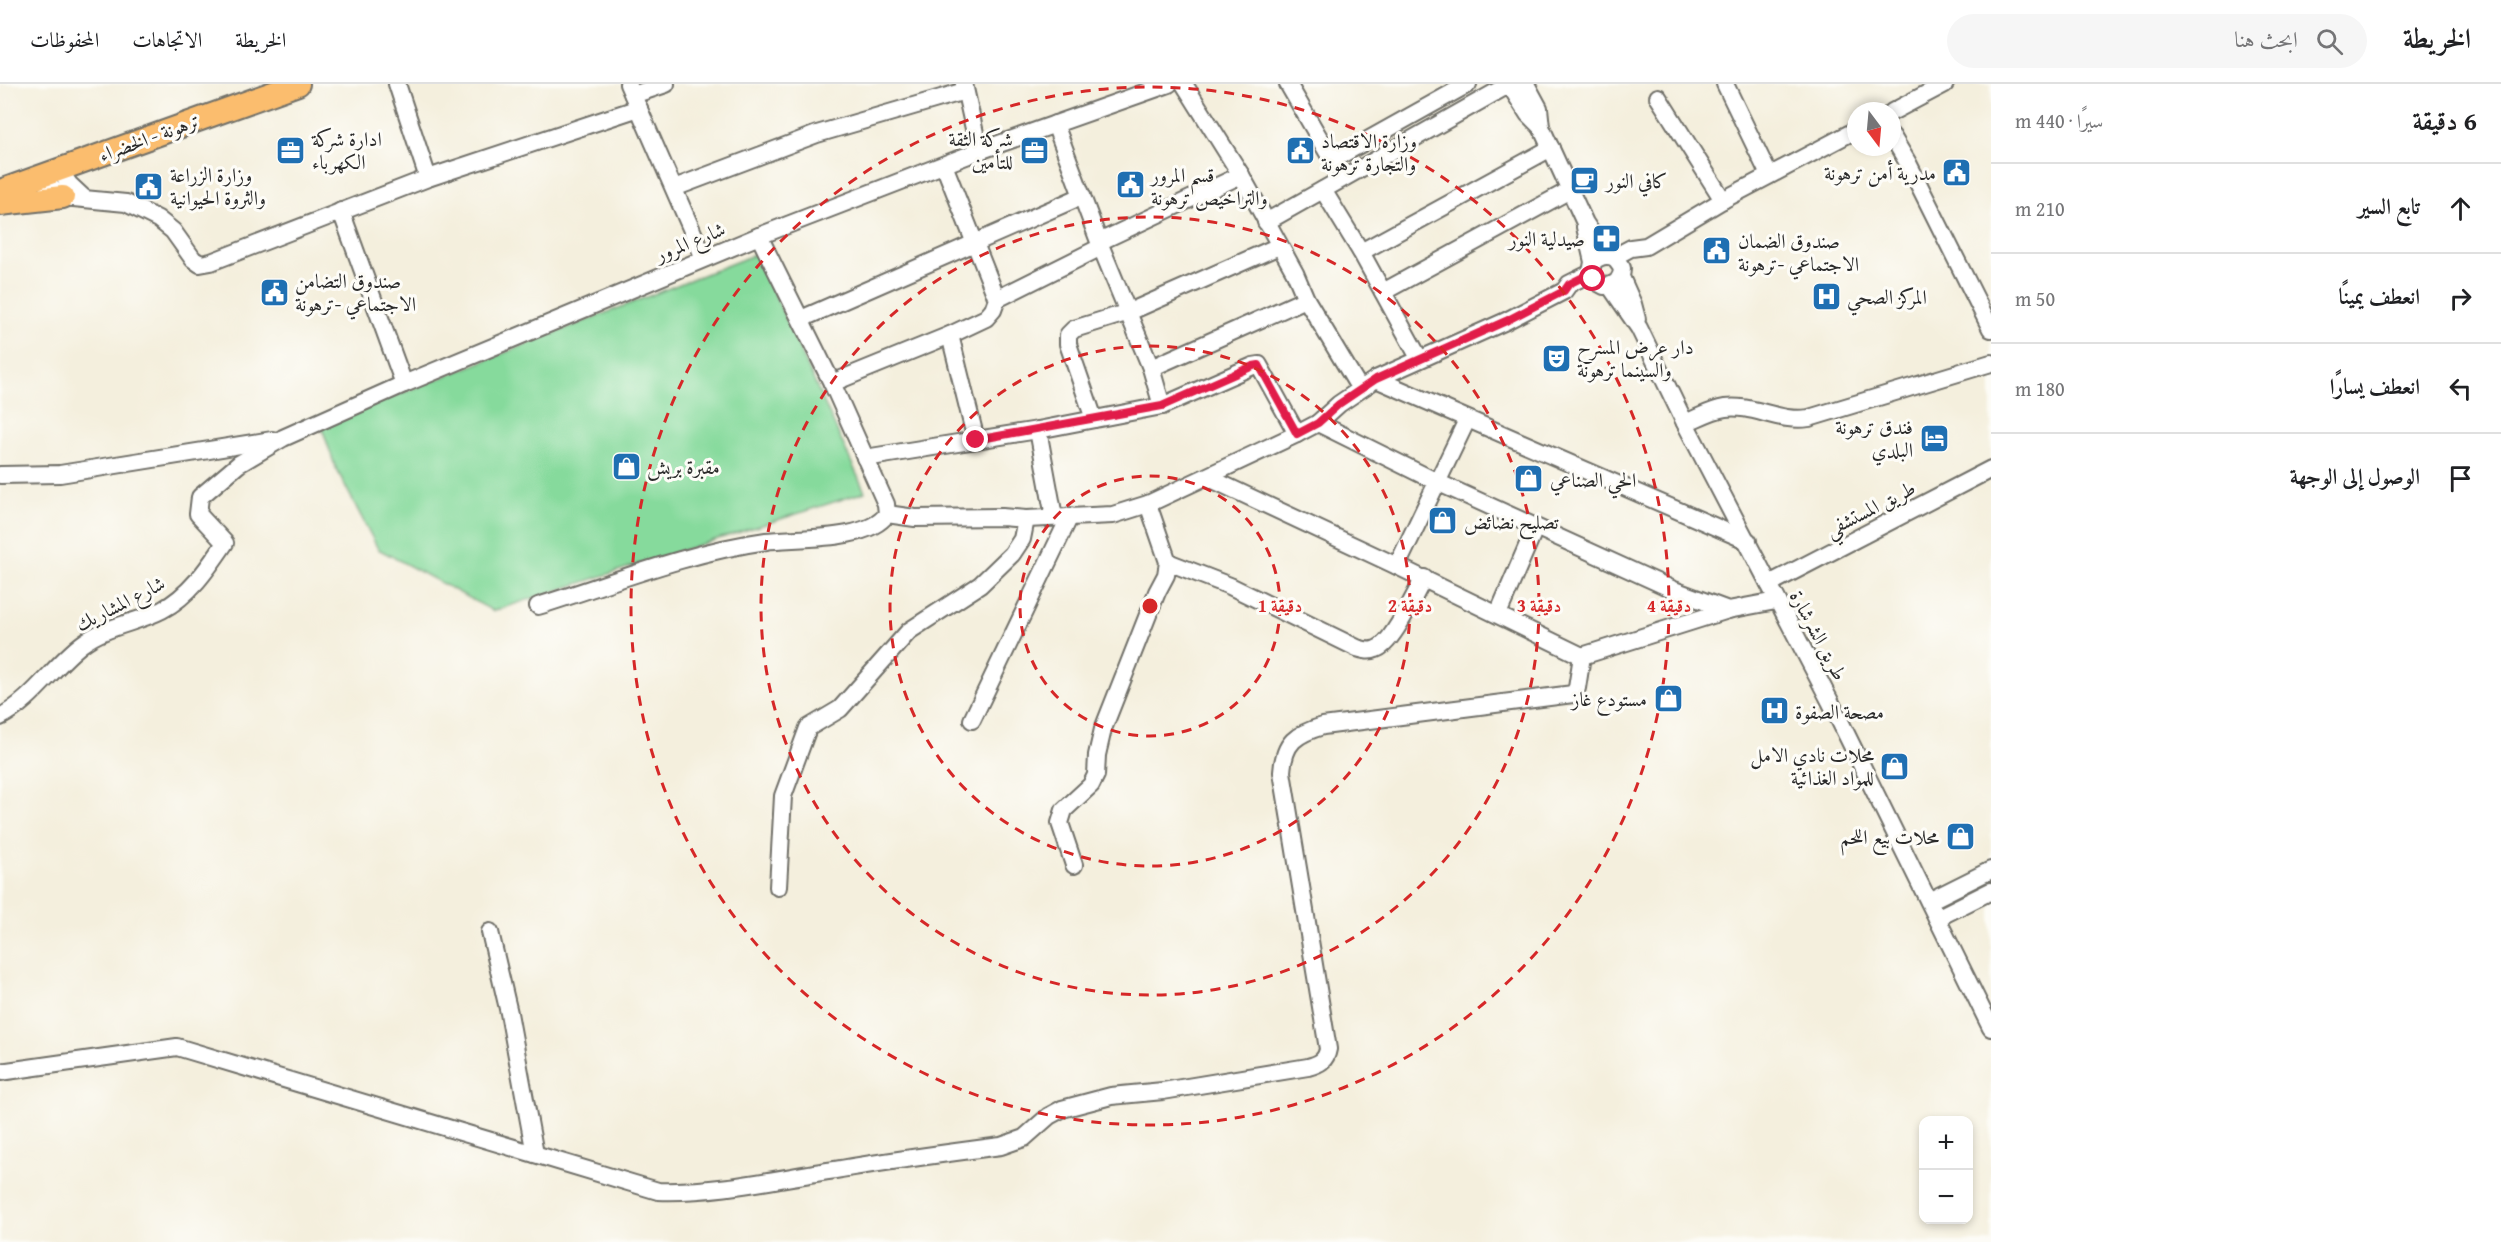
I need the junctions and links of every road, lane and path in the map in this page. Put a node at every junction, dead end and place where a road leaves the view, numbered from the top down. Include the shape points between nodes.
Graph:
1 (298, 84) edge
2 (397, 84) edge
3 (666, 84) edge
4 (1169, 84) edge
5 (1184, 84) edge
6 (1288, 84) edge
7 (1510, 84) edge
8 (1526, 84) edge
9 (1725, 84) edge
10 (1945, 84) edge
11 (1466, 85) edge
12 (964, 87) edge
13 (633, 96) edge
14 (1658, 97) dead end
15 (1901, 107) edge
16 (1055, 124) junction
17 (1541, 127) junction
18 (1847, 135) edge
19 (1551, 148) junction
20 (979, 151) junction
21 (1901, 151) edge
22 (944, 165) junction
23 (49, 173) junction
24 (1241, 175) junction
25 (1769, 175) junction
26 (428, 178) junction
27 (674, 188) junction
28 (1323, 190) junction
29 (1570, 190) junction
30 (0, 192) edge
31 (1082, 196) junction
32 (74, 198) junction
33 (1723, 200) junction
34 (0, 204) edge
35 (341, 211) junction
36 (1266, 222) junction
37 (759, 236) junction
38 (975, 244) junction
39 (1100, 245) junction
40 (1279, 246) junction
41 (1361, 252) junction
42 (704, 258) junction
43 (1607, 271) junction
44 (1383, 292) junction
45 (997, 298) junction
46 (1306, 299) junction
47 (1129, 312) junction
48 (801, 319) junction
49 (1991, 329) edge
50 (950, 335) junction
51 (1419, 358) junction
52 (1991, 363) edge
53 (1151, 368) junction
54 (1376, 379) junction
55 (832, 383) junction
56 (404, 384) junction
57 (1360, 389) junction
58 (1162, 406) junction
59 (1094, 419) junction
60 (1467, 420) junction
61 (1318, 423) junction
62 (1685, 423) junction
63 (1038, 430) junction
64 (1297, 434) junction
65 (283, 438) junction
66 (976, 440) junction
67 (865, 458) junction
68 (239, 464) joint
69 (1991, 469) edge
70 (0, 475) edge
71 (1207, 477) junction
72 (1437, 482) junction
73 (1148, 504) junction
74 (887, 514) junction
75 (1062, 517) junction
76 (1026, 519) junction
77 (1535, 528) junction
78 (1748, 541) junction
79 (1168, 562) junction
80 (1398, 566) junction
81 (1424, 578) junction
82 (1768, 584) junction
83 (1776, 601) junction
84 (538, 606) dead end
85 (1728, 610) junction
86 (1498, 614) junction
87 (1582, 656) junction
88 (0, 717) edge
89 (972, 720) dead end
90 (1074, 865) dead end
91 (1991, 870) edge
92 (778, 887) dead end
93 (1991, 891) edge
94 (1929, 901) junction
95 (1937, 918) junction
96 (490, 932) dead end
97 (1991, 1028) edge
98 (0, 1072) edge
99 (535, 1154) junction

1 - 23 highway, ترهونة - الخضراء
2 - 26 street
3 - 13 street
4 - 16 street, شارع المرور
5 - 24 street
6 - 11 street via 1332,159
7 - 17 street
7 - 28 street
8 - 17 street via 1539,108
9 - 25 street
10 - 15 street
12 - 20 street
12 - 27 street via 817,134
13 - 26 street
13 - 27 street
14 - 33 street
16 - 20 street, شارع المرور
16 - 31 street
17 - 19 street
18 - 25 street
19 - 29 street
19 - 41 street
20 - 22 street, شارع المرور
21 - 49 street
22 - 37 street, شارع المرور
22 - 38 street
23 - 30 highway, ترهونة - الخضراء
23 - 32 street
24 - 36 street
24 - 39 street
25 - 33 street
26 - 35 street
27 - 42 street
28 - 36 street
28 - 41 street
29 - 43 street
29 - 44 street
31 - 38 street
31 - 39 street
32 - 34 highway
32 - 35 street via 126,204 158,219 200,264
33 - 43 street via 1646,246 1631,248
35 - 56 street
36 - 40 street
37 - 42 street, شارع المرور
37 - 48 street
38 - 45 street
38 - 48 street
39 - 45 street
39 - 47 street
40 - 46 street
40 - 47 street
41 - 44 street
42 - 56 street, شارع المرور
43 - 51 street via 1574,292 1564,291
43 - 62 street, طريق الشرشارة
44 - 51 street
45 - 50 street via 986,318
46 - 53 street
46 - 57 street
47 - 53 street
47 - 59 street via 1074,329 1068,335
48 - 55 street
50 - 55 street
50 - 66 street
51 - 54 street
52 - 62 street via 1809,418 1791,420 1725,408
53 - 58 street
54 - 57 street
54 - 60 street
55 - 67 street
56 - 65 street, شارع المرور
57 - 61 street
58 - 59 street
58 - 64 street via 1259,365
59 - 63 street
60 - 72 street
60 - 78 street
61 - 64 street
61 - 72 street
62 - 78 street, طريق الشرشارة
63 - 66 street
63 - 75 street
64 - 71 street
65 - 68 street, شارع المرور
65 - 70 street via 60,474
66 - 67 street
67 - 74 street
68 - 88 street, شارع المشاريك via 200,497 198,514 225,543 193,586 162,610 83,643 27,698
69 - 82 street, طريق المستشفي
71 - 73 street
71 - 80 street
72 - 77 street
72 - 80 street
73 - 75 street via 1113,515
73 - 79 street
74 - 76 street
74 - 84 street via 883,520 861,530 835,537 767,541 729,549
75 - 76 street
75 - 89 street
76 - 92 street via 1022,539 1012,554 980,585 909,632 840,710 808,728 783,796
77 - 85 street
77 - 86 street
78 - 82 street, طريق الشرشارة
79 - 81 street via 1230,586 1369,651 1389,640
79 - 90 street via 1103,729 1096,775 1091,785 1064,810 1060,823
80 - 81 street
81 - 86 street
82 - 83 street, طريق الشرشارة
83 - 85 street
83 - 94 street, طريق الشرشارة
85 - 87 street
86 - 87 street
87 - 99 street via 1573,694 1323,726 1306,731 1287,747 1282,772 1328,1049 1320,1064 1111,1096 1062,1109 1024,1138 1001,1146 730,1189 658,1191
91 - 94 street
93 - 95 street
94 - 95 street, طريق الشرشارة
95 - 97 street, طريق الشرشارة
96 - 99 street
98 - 99 street via 177,1047

